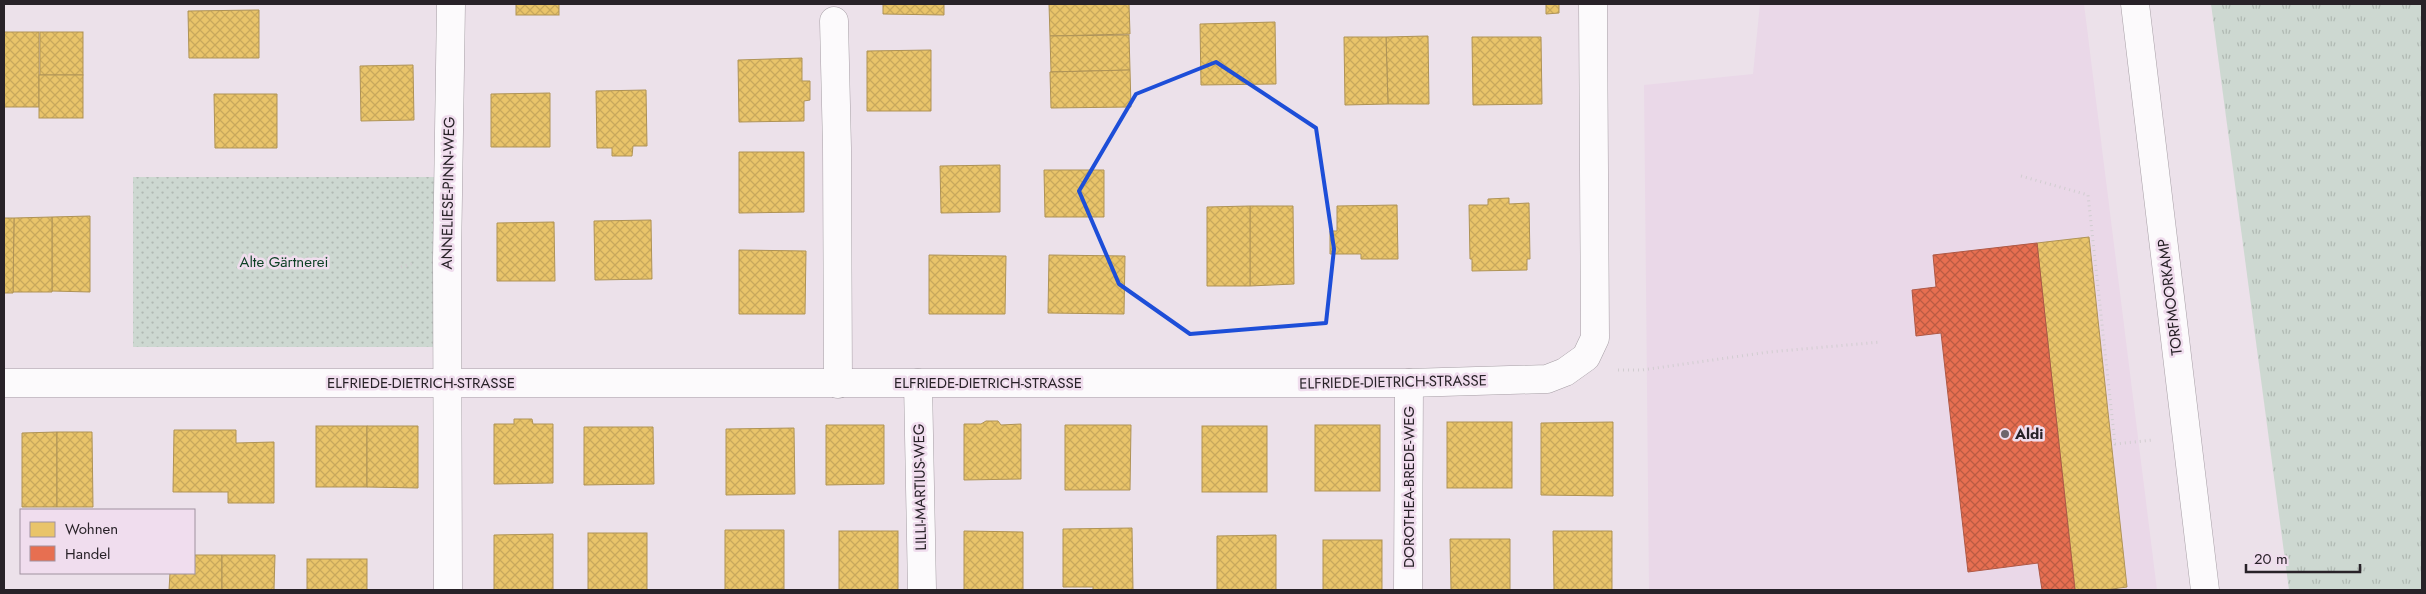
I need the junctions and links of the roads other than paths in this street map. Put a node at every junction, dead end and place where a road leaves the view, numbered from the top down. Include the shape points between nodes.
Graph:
1 (451, 4) edge
2 (1593, 4) edge
3 (2135, 4) edge
4 (834, 21) dead end
5 (4, 383) edge
6 (448, 383) junction
7 (918, 383) junction
8 (1409, 383) junction
9 (838, 384) junction
10 (448, 590) edge
11 (922, 590) edge
12 (1408, 590) edge
13 (2205, 590) edge

1 - 6 street, ANNELIESE-PINN-WEG
2 - 8 street, ELFRIEDE-DIETRICH-STRASSE via 1595,338 1586,357 1565,372 1547,379
3 - 13 street, TORFMOORKAMP
4 - 9 street
5 - 6 street, ELFRIEDE-DIETRICH-STRASSE
6 - 9 street, ELFRIEDE-DIETRICH-STRASSE
6 - 10 street, ANNELIESE-PINN-WEG
7 - 8 street, ELFRIEDE-DIETRICH-STRASSE
7 - 9 street, ELFRIEDE-DIETRICH-STRASSE
7 - 11 street, LILLI-MARTIUS-WEG
8 - 12 street, DOROTHEA-BREDE-WEG

